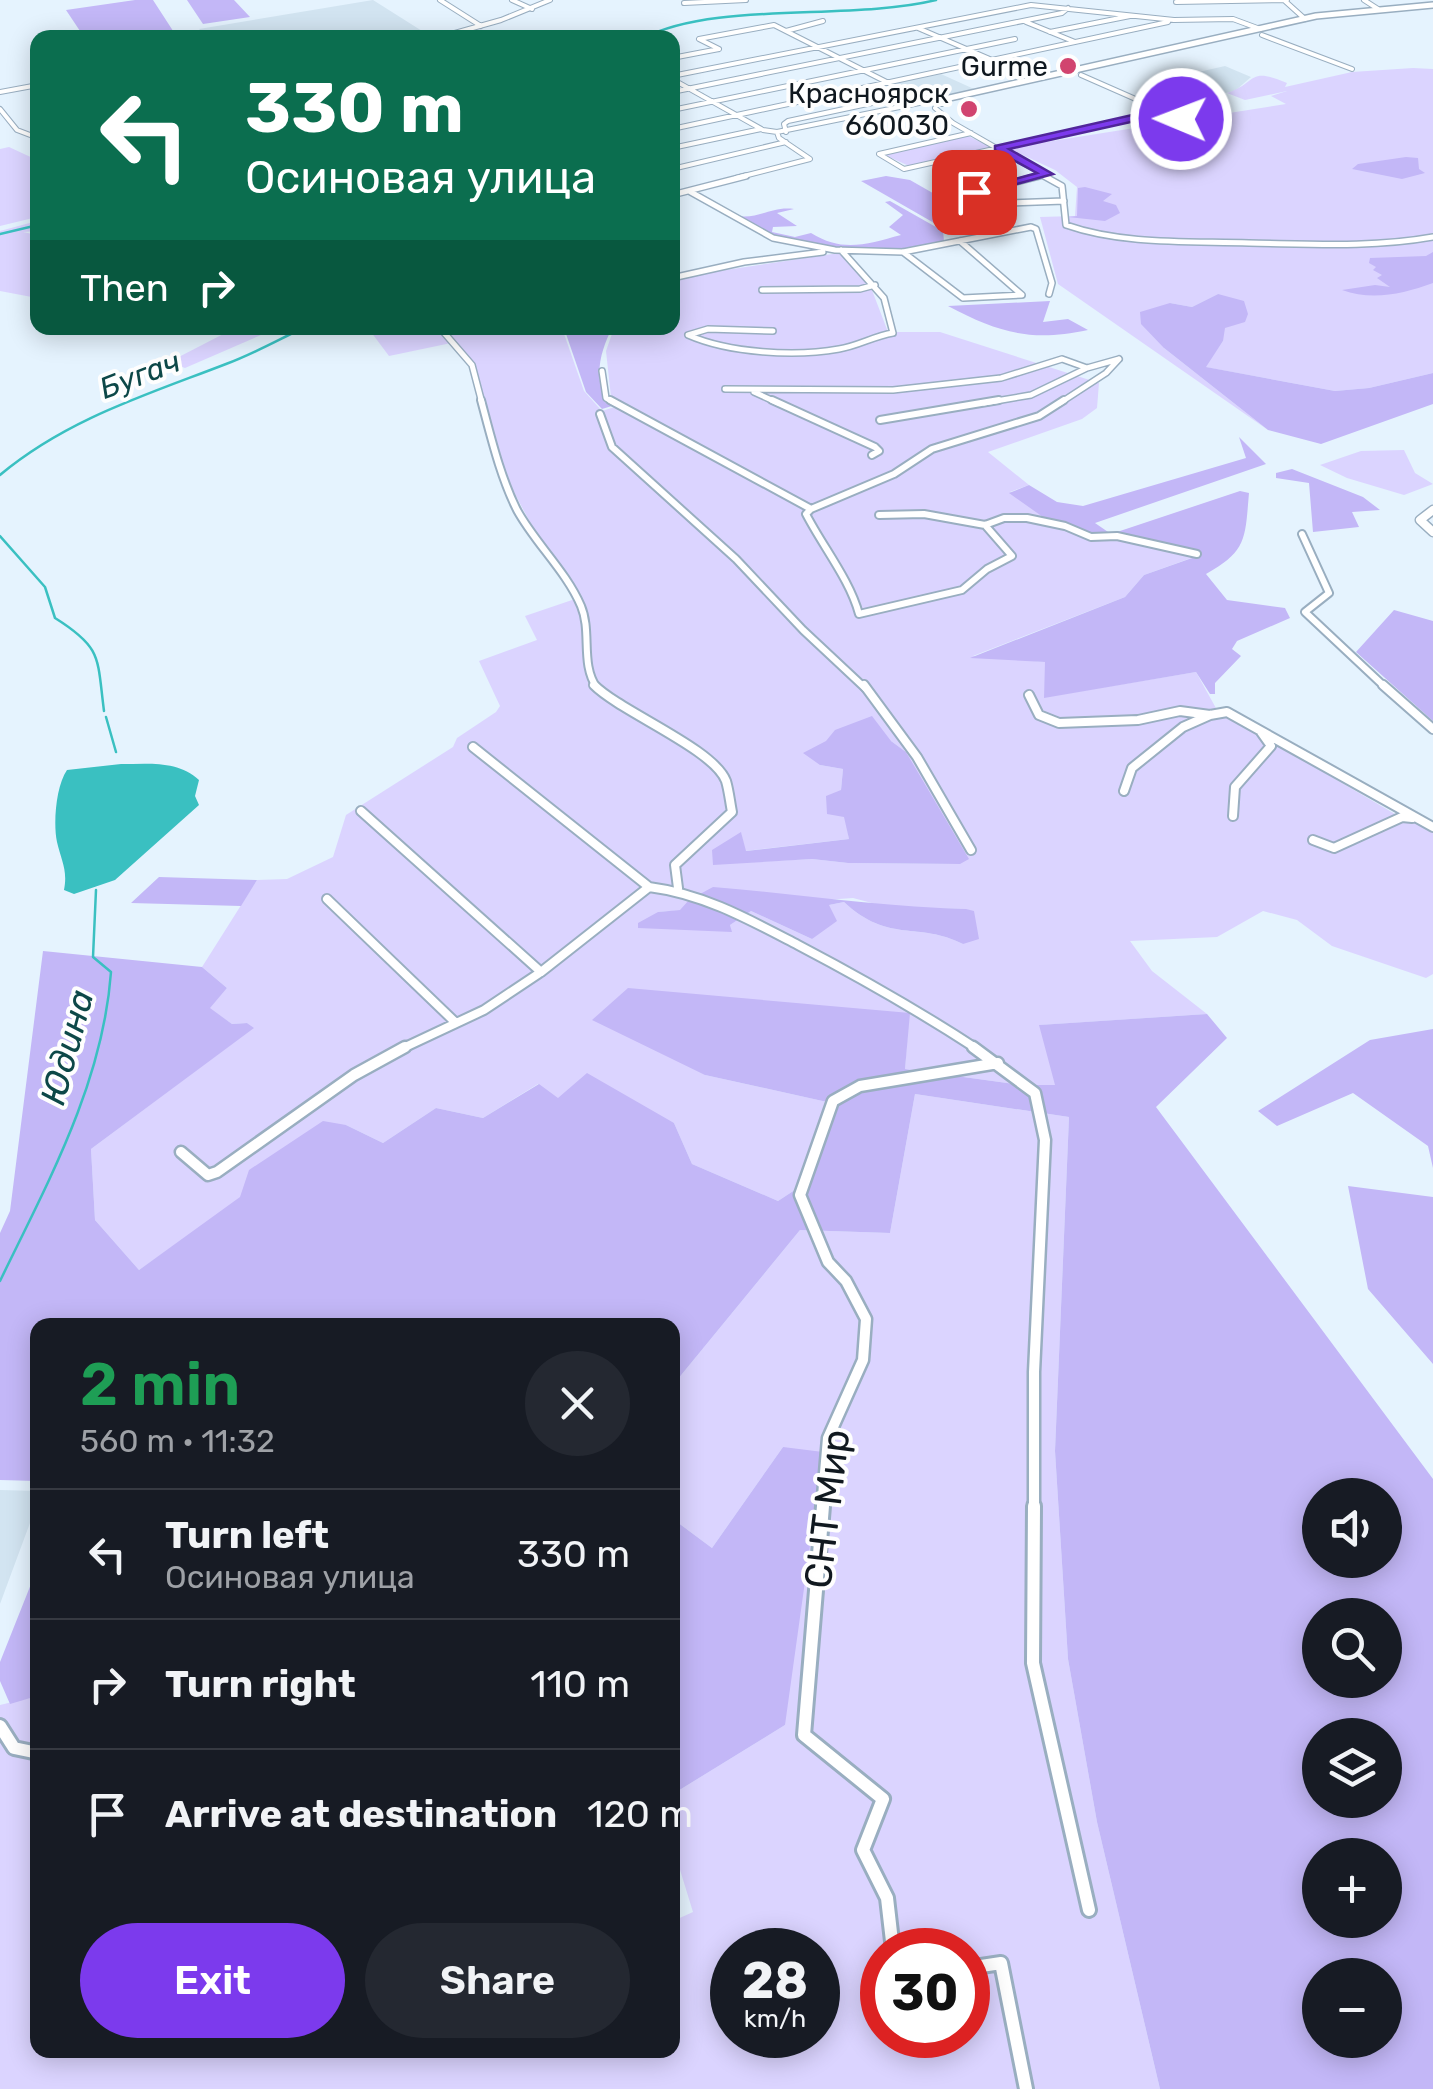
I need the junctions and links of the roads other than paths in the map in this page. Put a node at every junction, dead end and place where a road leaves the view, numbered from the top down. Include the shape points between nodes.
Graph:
1 (440, 0) edge
2 (512, 0) edge
3 (550, 0) edge
4 (746, 0) edge
5 (1286, 0) edge
6 (1364, 0) edge
7 (1176, 2) edge
8 (684, 3) dead end
9 (1060, 3) edge
10 (1433, 7) edge
11 (1068, 8) junction
12 (1378, 9) junction
13 (533, 10) junction
14 (1140, 14) junction
15 (1305, 19) junction
16 (1174, 20) junction
17 (823, 21) dead end
18 (1024, 22) junction
19 (480, 26) junction
20 (918, 28) junction
21 (466, 30) edge
22 (786, 31) junction
23 (1050, 32) junction
24 (1261, 32) junction
25 (939, 38) junction
26 (1015, 39) dead end
27 (1075, 42) junction
28 (816, 47) junction
29 (966, 49) junction
30 (680, 57) edge
31 (840, 58) junction
32 (992, 60) junction
33 (1352, 69) dead end
34 (864, 70) junction
35 (1081, 75) junction
36 (680, 76) edge
37 (680, 82) edge
38 (889, 82) junction
39 (30, 86) edge
40 (690, 88) junction
41 (680, 90) edge
42 (0, 92) edge
43 (970, 92) junction
44 (981, 97) junction
45 (713, 102) junction
46 (925, 102) junction
47 (937, 105) junction
48 (907, 106) junction
49 (680, 108) edge
50 (0, 109) edge
51 (892, 110) junction
52 (1163, 111) junction
53 (738, 116) junction
54 (1181, 119) dead end
55 (680, 127) edge
56 (761, 129) junction
57 (777, 132) junction
58 (786, 132) junction
59 (972, 133) junction
60 (30, 135) edge
61 (786, 142) junction
62 (680, 146) edge
63 (999, 148) junction
64 (808, 156) joint
65 (680, 167) edge
66 (1047, 174) junction
67 (688, 191) junction
68 (680, 193) edge
69 (952, 198) dead end
70 (1064, 200) junction
71 (980, 223) dead end
72 (1433, 238) edge
73 (960, 241) junction
74 (838, 250) junction
75 (904, 252) junction
76 (680, 276) edge
77 (875, 285) junction
78 (762, 290) dead end
79 (1049, 294) dead end
80 (772, 331) dead end
81 (446, 335) edge
82 (1086, 368) junction
83 (602, 371) dead end
84 (725, 389) dead end
85 (742, 391) junction
86 (600, 414) dead end
87 (880, 420) dead end
88 (872, 455) dead end
89 (810, 509) junction
90 (1433, 510) edge
91 (880, 515) dead end
92 (985, 525) junction
93 (1433, 532) edge
94 (1302, 534) dead end
95 (1197, 554) dead end
96 (1029, 696) dead end
97 (1210, 715) junction
98 (1260, 729) junction
99 (1433, 729) edge
100 (472, 747) dead end
101 (1124, 791) dead end
102 (362, 811) dead end
103 (1233, 816) dead end
104 (1415, 819) junction
105 (1433, 827) edge
106 (1314, 840) dead end
107 (972, 850) dead end
108 (649, 887) junction
109 (678, 888) junction
110 (328, 899) dead end
111 (542, 972) junction
112 (456, 1023) junction
113 (998, 1063) junction
114 (181, 1152) dead end
115 (0, 1726) edge
116 (30, 1751) edge
117 (1089, 1910) dead end
118 (890, 1928) edge
119 (1001, 1963) joint
120 (990, 1965) edge
121 (1026, 2089) edge

1 - 19 street
2 - 13 street
3 - 13 street
4 - 8 street
5 - 7 street
5 - 15 street
6 - 12 street
9 - 11 street
9 - 20 street
10 - 12 street
10 - 24 street
11 - 14 street
11 - 18 street
12 - 15 street
13 - 19 street
14 - 16 street
14 - 23 street
15 - 24 street
16 - 24 street via 1224,18
16 - 27 street
17 - 22 street
18 - 23 street
18 - 25 street
19 - 21 street
20 - 25 street
20 - 28 street
22 - 28 street
22 - 30 street via 770,25 700,39 719,50
23 - 27 street
24 - 33 street
24 - 35 street
24 - 43 street
25 - 29 street
25 - 31 street
26 - 29 street
27 - 32 street
28 - 31 street
28 - 36 street
29 - 32 street
29 - 34 street
31 - 34 street
31 - 40 street
32 - 38 street
34 - 38 street
34 - 45 street
35 - 44 street
35 - 52 street
37 - 40 street
38 - 46 street
38 - 53 street
39 - 42 street
40 - 41 street
40 - 45 street
43 - 44 street
43 - 47 street
44 - 47 street
45 - 49 street
45 - 53 street
46 - 47 street
46 - 48 street
47 - 51 street
47 - 59 street
48 - 51 street
48 - 58 street via 883,100 788,121
50 - 60 street
51 - 58 street
52 - 54 street
52 - 63 street
53 - 55 street
53 - 56 street
56 - 57 street
56 - 62 street
57 - 58 street
57 - 61 street
59 - 63 street
59 - 63 street via 879,154 904,169
61 - 64 street
61 - 65 street
63 - 66 street
64 - 67 street
66 - 69 street
66 - 70 street via 1062,186
67 - 68 street
67 - 74 street via 773,238
70 - 71 street via 980,212 972,217
70 - 72 street via 1066,225 1091,236 1392,244
73 - 75 street
73 - 75 street via 1022,296 963,298
73 - 79 street via 1036,229 1052,283
74 - 75 street
74 - 76 street
74 - 77 street
77 - 78 street
77 - 80 street via 893,333 833,350 736,347 688,335 708,329
81 - 109 street via 472,364 517,509 580,604 593,684 609,700 672,733 725,777 732,812 675,864
82 - 85 street via 1062,359 1001,378 920,388
82 - 87 street via 1030,395
82 - 89 street via 1119,359 1039,416 932,449 894,474
83 - 89 street via 606,398
84 - 85 street
85 - 88 street via 773,398 875,446 879,451
86 - 107 street via 612,447 862,684 918,757
89 - 92 street via 806,514 853,590 859,614 962,590 1009,561 1012,556
90 - 93 street via 1422,516
91 - 92 street via 924,514
92 - 95 street via 1026,518 1091,537 1117,536
94 - 99 street via 1330,593 1306,612
96 - 97 street via 1039,714 1059,723 1138,720 1180,710
97 - 98 street via 1228,712
97 - 101 street via 1132,768
98 - 103 street via 1271,746 1236,787
98 - 104 street
100 - 108 street
102 - 111 street
104 - 105 street
104 - 106 street via 1402,817 1334,848
108 - 109 street
108 - 111 street
109 - 113 street via 884,990
110 - 112 street
111 - 112 street
112 - 114 street via 354,1076 216,1172 208,1175
113 - 117 street via 1035,1093 1045,1140 1034,1372 1033,1664
113 - 118 street, СНТ Мир via 860,1086 833,1101 800,1195 828,1262 866,1319 864,1360 828,1438 804,1736 883,1800 863,1850 887,1898
115 - 116 street via 14,1748
119 - 120 street
119 - 121 street

